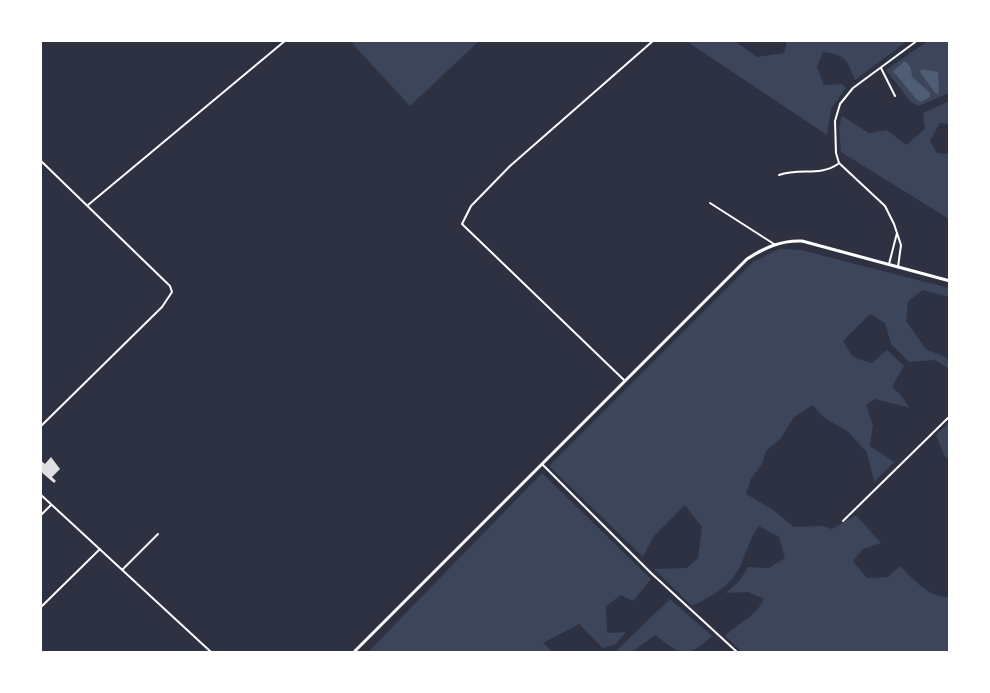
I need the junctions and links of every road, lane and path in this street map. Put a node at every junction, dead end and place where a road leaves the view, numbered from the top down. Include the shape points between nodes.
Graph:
1 (286, 40) edge
2 (654, 40) edge
3 (918, 40) edge
4 (880, 68) junction
5 (895, 96) dead end
6 (40, 160) edge
7 (839, 163) junction
8 (779, 175) dead end
9 (710, 203) dead end
10 (88, 205) junction
11 (897, 233) junction
12 (774, 244) junction
13 (889, 264) junction
14 (898, 267) junction
15 (950, 281) edge
16 (624, 380) junction
17 (950, 416) edge
18 (40, 427) edge
19 (542, 464) junction
20 (40, 494) edge
21 (51, 505) junction
22 (40, 516) edge
23 (843, 521) dead end
24 (158, 534) dead end
25 (100, 549) junction
26 (122, 570) junction
27 (40, 608) edge
28 (211, 652) edge
29 (354, 652) edge
30 (737, 652) edge

1 - 10 street
2 - 16 street via 510,166 471,206 462,224
3 - 4 street
4 - 5 street
4 - 7 street via 840,104 835,121
6 - 10 street
7 - 8 street via 828,171 792,170
7 - 11 street via 885,206
9 - 12 street
10 - 18 street via 170,286 171,294
11 - 13 street
11 - 14 street via 901,245
12 - 13 street via 793,240 812,243
12 - 16 street via 747,259
13 - 14 street
14 - 15 street
16 - 19 street
17 - 23 street
19 - 29 street
19 - 30 street
20 - 21 street
21 - 22 street
21 - 25 street
24 - 26 street
25 - 26 street
25 - 27 street
26 - 28 street

